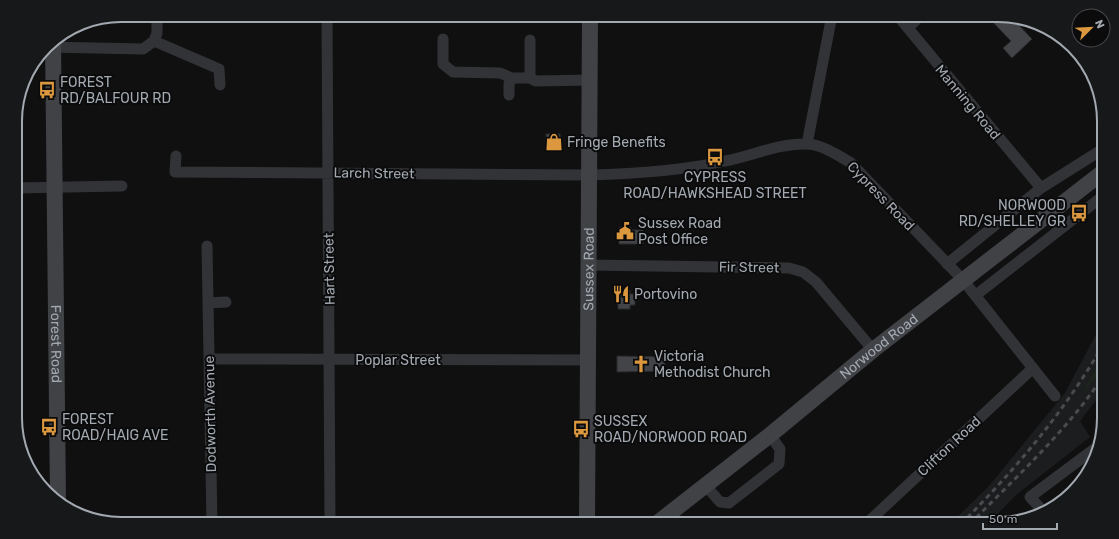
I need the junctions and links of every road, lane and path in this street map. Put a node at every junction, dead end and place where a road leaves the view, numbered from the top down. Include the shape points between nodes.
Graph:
1 (157, 22) edge
2 (327, 22) edge
3 (590, 22) edge
4 (831, 22) edge
5 (903, 22) edge
6 (914, 22) edge
7 (908, 28) junction
8 (443, 39) dead end
9 (530, 40) dead end
10 (154, 41) junction
11 (58, 45) edge
12 (51, 52) edge
13 (512, 78) junction
14 (530, 78) junction
15 (591, 80) junction
16 (220, 85) dead end
17 (509, 95) dead end
18 (807, 144) junction
19 (1097, 153) edge
20 (176, 156) dead end
21 (328, 173) junction
22 (589, 176) junction
23 (1097, 177) edge
24 (122, 186) dead end
25 (55, 187) junction
26 (22, 188) edge
27 (1041, 188) junction
28 (1097, 201) edge
29 (207, 246) dead end
30 (947, 264) junction
31 (589, 265) junction
32 (963, 280) junction
33 (976, 295) junction
34 (226, 302) dead end
35 (209, 303) junction
36 (873, 350) junction
37 (209, 359) junction
38 (330, 360) junction
39 (588, 360) junction
40 (1033, 368) junction
41 (1055, 396) dead end
42 (770, 435) junction
43 (1091, 451) edge
44 (706, 486) junction
45 (58, 494) edge
46 (1040, 508) edge
47 (212, 517) edge
48 (330, 517) edge
49 (587, 517) edge
50 (665, 517) edge
51 (873, 517) edge

1 - 10 street
2 - 21 street, Hart Street
3 - 15 street, Sussex Road
4 - 18 street
5 - 7 street, Manning Road
6 - 7 street
7 - 27 street, Manning Road
8 - 13 street via 443,64 453,72 500,73
9 - 14 street
10 - 11 street via 143,49
10 - 16 street via 219,69
12 - 25 street, Forest Road
13 - 14 street
13 - 17 street
14 - 15 street via 536,81
15 - 22 street, Sussex Road
18 - 22 street, Cypress Road via 778,147 726,161 652,173
18 - 30 street, Cypress Road via 832,152 851,163
19 - 27 street
20 - 21 street, Larch Street via 175,172
21 - 22 street, Larch Street
21 - 38 street, Hart Street
22 - 31 street, Sussex Road
23 - 32 street, Norwood Road
24 - 25 street
25 - 26 street
25 - 45 street, Forest Road
27 - 30 street
28 - 33 street
29 - 35 street, Dodworth Avenue
30 - 32 street, Cypress Road
31 - 36 street, Fir Street via 788,268 804,272 816,282
31 - 39 street, Sussex Road
32 - 33 street, Cypress Road
32 - 36 street, Norwood Road
33 - 40 street, Cypress Road
34 - 35 street
35 - 37 street, Dodworth Avenue
36 - 42 street, Norwood Road
37 - 38 street, Poplar Street
37 - 47 street, Dodworth Avenue
38 - 39 street, Poplar Street
38 - 48 street, Hart Street
39 - 49 street, Sussex Road
40 - 41 street, Cypress Road
40 - 51 street, Clifton Road
42 - 44 street, Norwood Road
42 - 44 street via 780,449 779,464 729,503 720,502
43 - 46 street via 1030,497
44 - 50 street, Norwood Road

